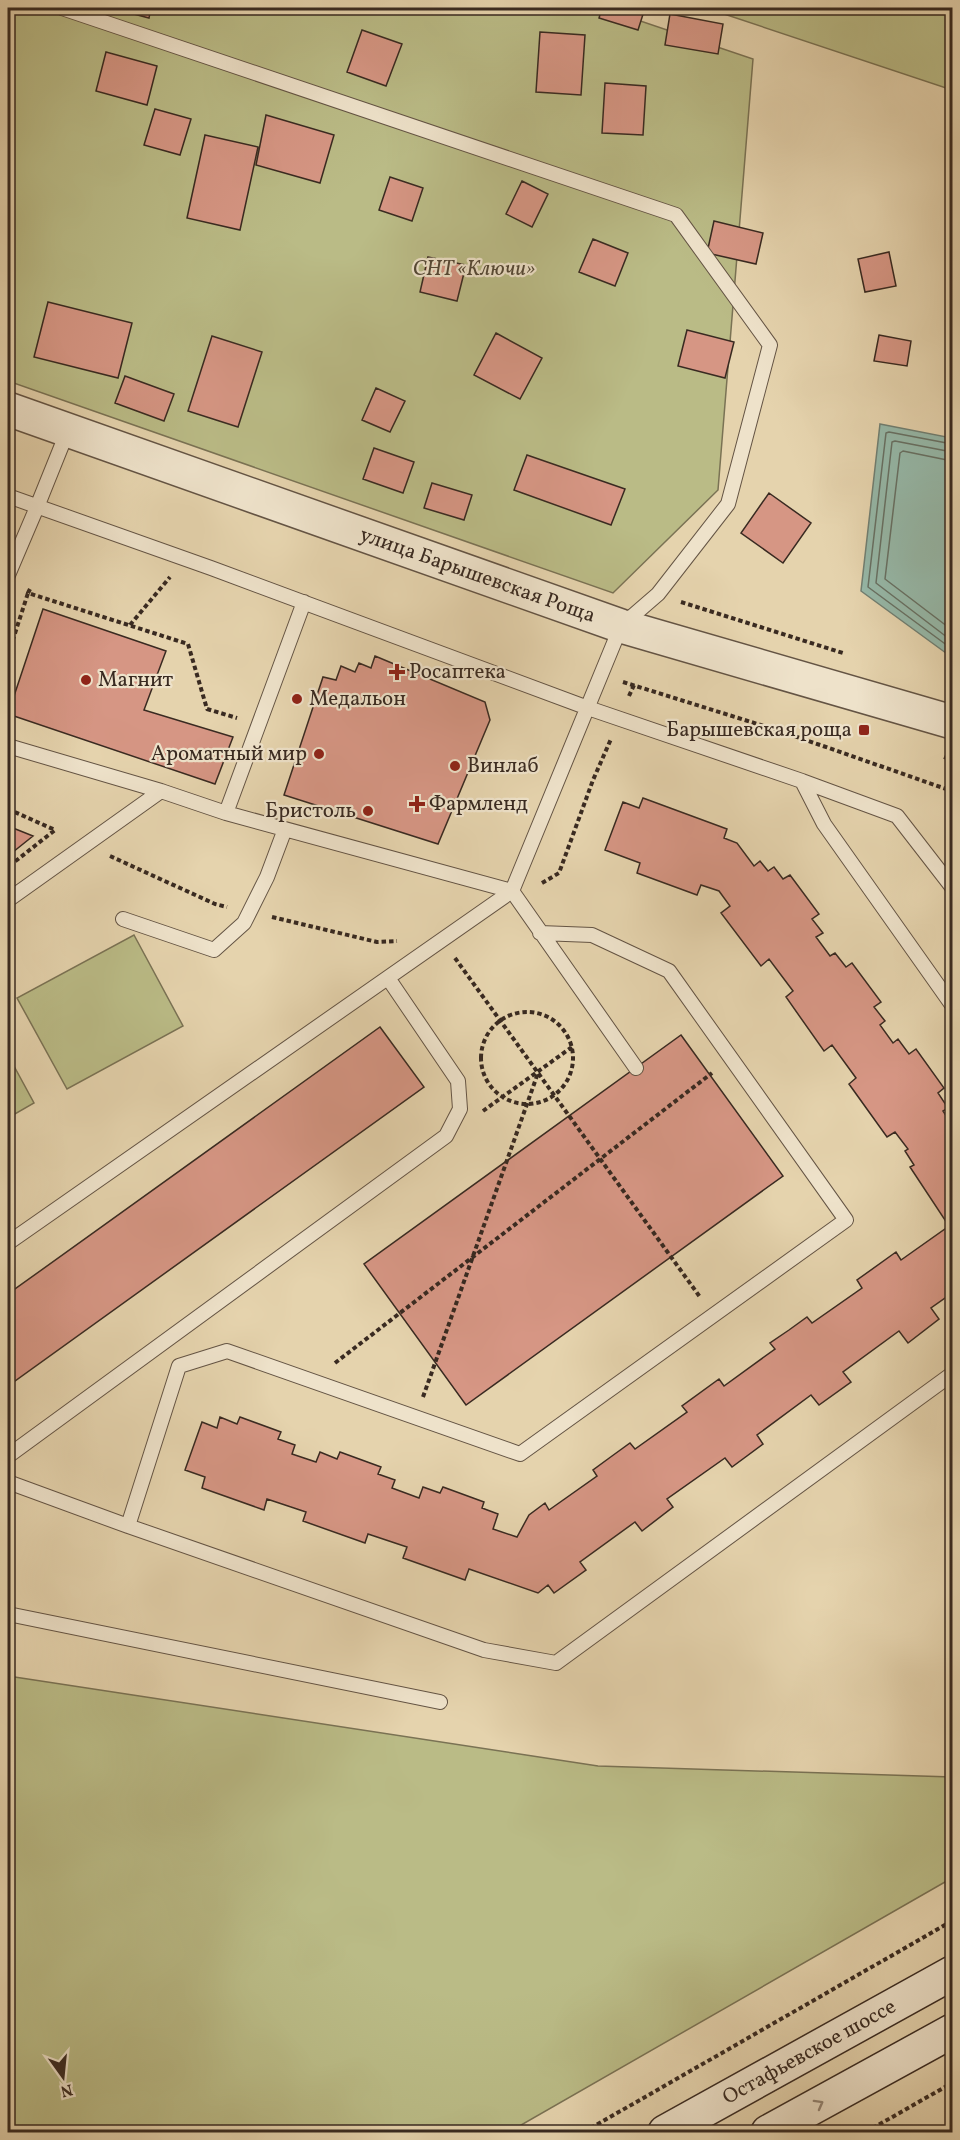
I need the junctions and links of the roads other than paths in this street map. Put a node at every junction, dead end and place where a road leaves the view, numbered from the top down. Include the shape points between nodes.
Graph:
1 (62, 8) edge
2 (8, 409) edge
3 (68, 430) junction
4 (8, 496) edge
5 (37, 507) junction
6 (8, 574) edge
7 (304, 602) junction
8 (621, 626) junction
9 (588, 708) junction
10 (952, 722) edge
11 (8, 746) edge
12 (802, 781) junction
13 (161, 791) junction
14 (226, 813) junction
15 (285, 829) junction
16 (952, 887) edge
17 (512, 891) junction
18 (8, 900) edge
19 (123, 919) dead end
20 (540, 933) junction
21 (388, 978) junction
22 (952, 1005) edge
23 (636, 1068) dead end
24 (8, 1243) edge
25 (952, 1374) edge
26 (8, 1456) edge
27 (8, 1482) edge
28 (129, 1526) junction
29 (8, 1614) edge
30 (440, 1702) dead end
31 (952, 1973) edge
32 (952, 2031) edge
33 (665, 2133) edge
34 (768, 2133) edge

1 - 8 lane via 676,215 770,345 728,504 658,594
2 - 3 street, улица Барышевская Роща
3 - 5 lane
3 - 8 street, улица Барышевская Роща
4 - 5 lane
5 - 6 lane
5 - 7 lane
7 - 9 lane
7 - 14 lane
8 - 9 lane
8 - 10 street, улица Барышевская Роща
9 - 12 lane
9 - 17 lane
11 - 13 lane
12 - 16 lane via 897,816
12 - 22 lane via 824,824
13 - 14 lane
13 - 18 lane
14 - 15 lane
15 - 17 lane
15 - 19 lane via 244,923 214,950
17 - 20 lane
17 - 21 lane
20 - 23 lane
20 - 28 lane via 592,935 669,970 846,1220 520,1454 227,1351 179,1366
21 - 24 lane
21 - 26 lane via 458,1081 460,1109 446,1136
25 - 28 lane via 556,1663 484,1650
27 - 28 lane
29 - 30 lane
31 - 33 street, Остафьевское шоссе
34 -> 32 street

